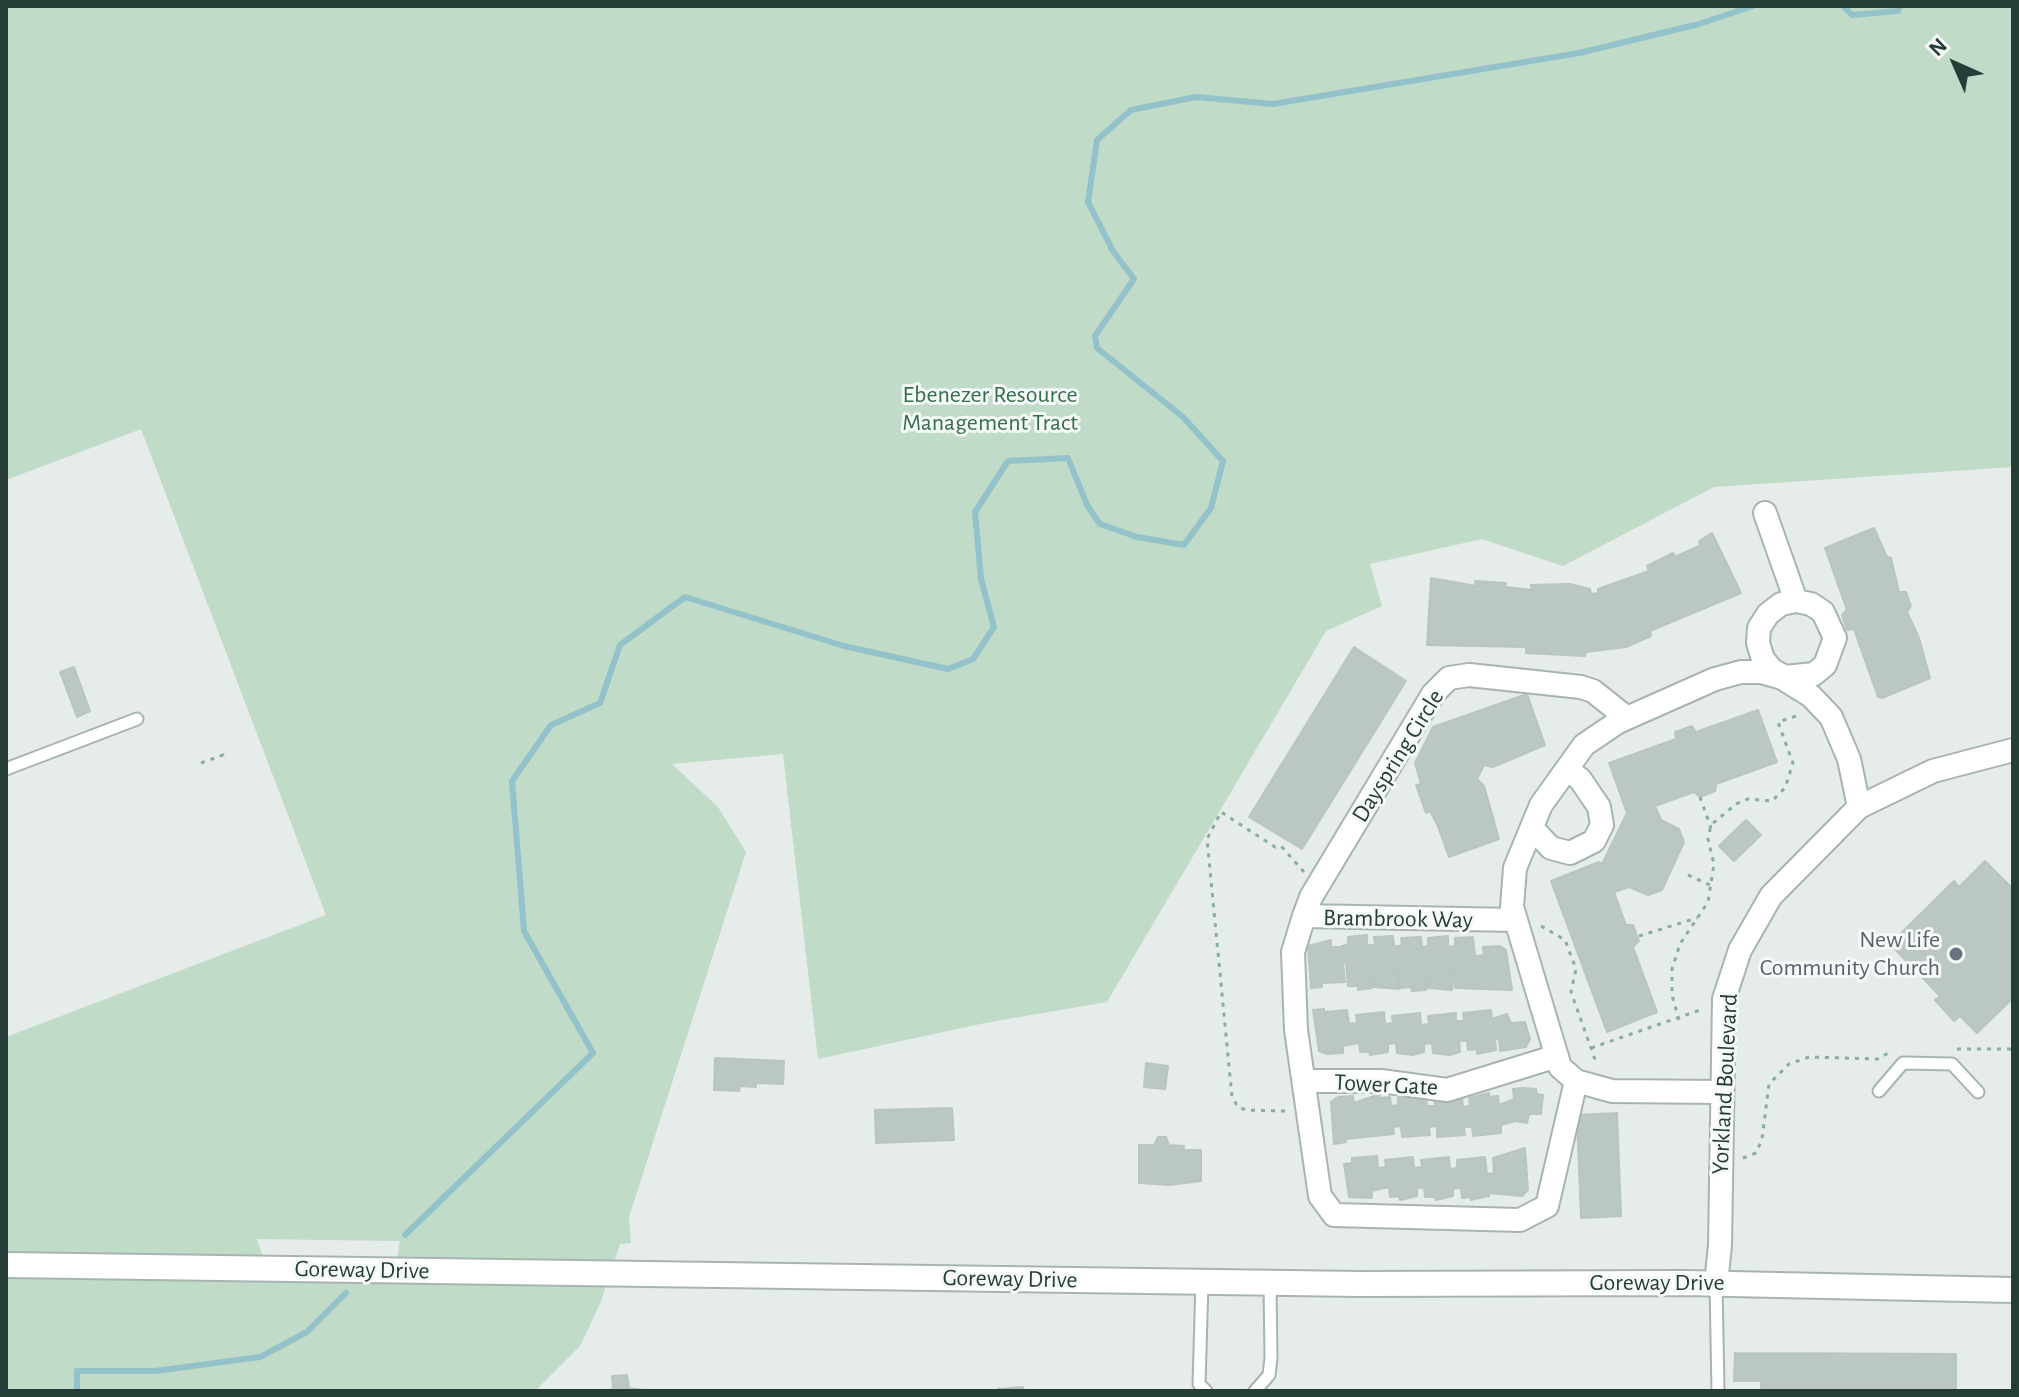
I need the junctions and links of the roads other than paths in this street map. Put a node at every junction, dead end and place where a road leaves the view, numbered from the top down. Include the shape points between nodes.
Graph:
1 (1765, 513) dead end
2 (1796, 601) junction
3 (1766, 667) junction
4 (1814, 674) junction
5 (1793, 685) junction
6 (1627, 718) junction
7 (137, 719) dead end
8 (2013, 750) edge
9 (6, 769) edge
10 (1567, 769) junction
11 (1859, 807) junction
12 (1532, 828) junction
13 (1304, 916) junction
14 (1525, 921) junction
15 (1557, 1056) junction
16 (1305, 1081) junction
17 (1576, 1081) junction
18 (1879, 1091) dead end
19 (1720, 1092) junction
20 (1978, 1092) dead end
21 (6, 1265) edge
22 (1202, 1282) junction
23 (1270, 1283) junction
24 (1716, 1284) junction
25 (2013, 1290) edge
26 (1206, 1391) edge
27 (1255, 1391) edge
28 (1718, 1391) edge

1 - 2 street
2 - 3 street via 1781,604 1759,628
2 - 4 street via 1811,604 1831,624 1832,652
3 - 4 street via 1785,677
3 - 5 street
3 - 6 street via 1715,679
4 - 5 street
5 - 11 street via 1831,717 1849,759
6 - 10 street via 1584,745
6 - 13 street, Dayspring Circle via 1581,687 1469,675 1449,678 1433,694
7 - 9 lane
8 - 11 street, Yorkland Boulevard via 1933,771
10 - 12 street
10 - 12 street via 1599,807 1602,825 1594,841 1570,853 1551,848
11 - 19 street, Yorkland Boulevard via 1771,896 1740,950 1726,993
12 - 14 street via 1515,868 1512,907
13 - 14 street, Brambrook Way
13 - 16 street, Brambrook Way via 1293,952 1296,1030
14 - 15 street
15 - 16 street, Tower Gate via 1447,1090 1381,1081
15 - 17 street via 1560,1067
16 - 17 street, Brambrook Way via 1320,1196 1334,1215 1520,1220 1547,1206
17 - 19 street via 1602,1088
18 - 20 lane via 1903,1063 1952,1064
19 - 24 street, Yorkland Boulevard
21 - 22 street, Goreway Drive
22 - 23 street, Goreway Drive
22 - 26 lane via 1199,1384
23 - 24 street, Goreway Drive
23 - 27 lane via 1269,1375
24 - 25 street, Goreway Drive
24 - 28 lane

